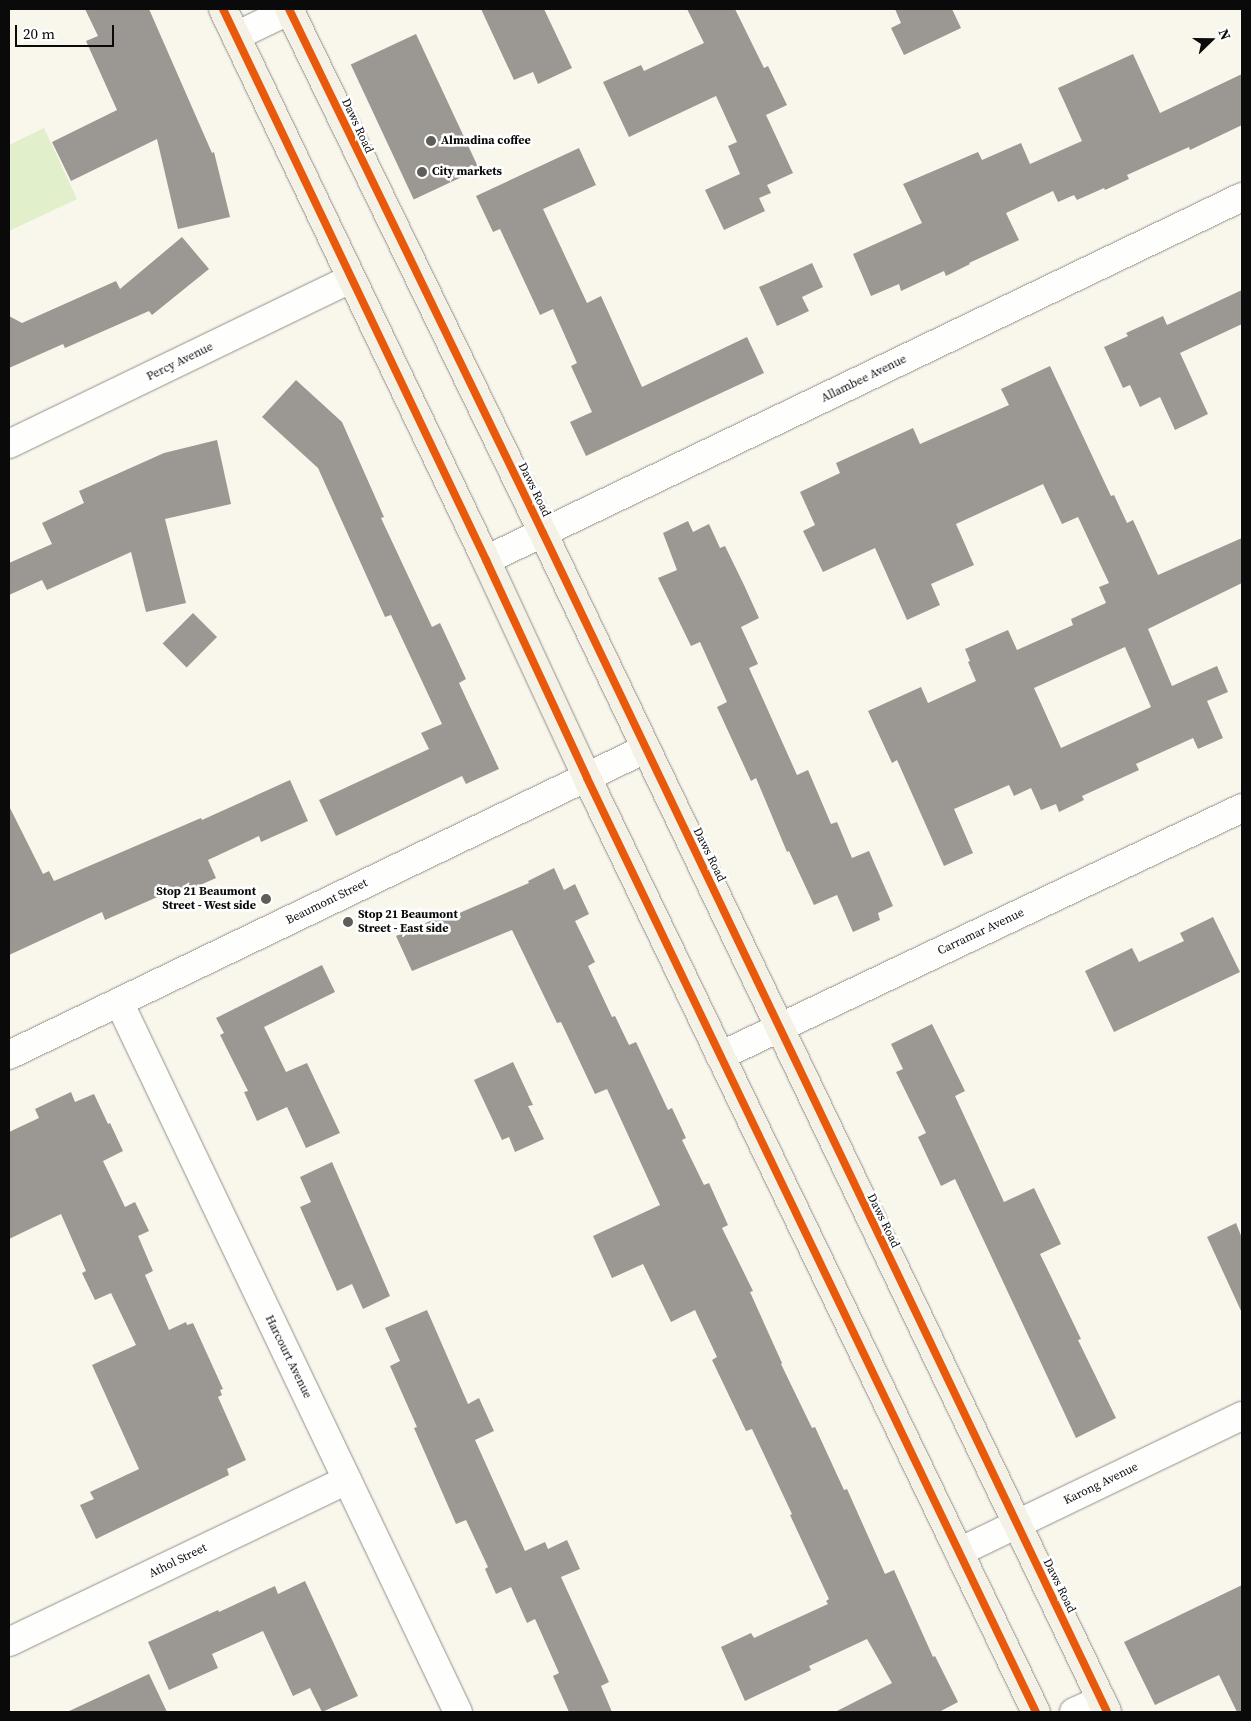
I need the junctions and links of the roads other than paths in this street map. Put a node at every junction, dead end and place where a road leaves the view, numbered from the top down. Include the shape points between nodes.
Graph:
1 (223, 9) edge
2 (290, 9) edge
3 (236, 36) junction
4 (1242, 197) edge
5 (351, 279) junction
6 (9, 444) edge
7 (543, 533) junction
8 (486, 560) junction
9 (646, 749) junction
10 (587, 778) junction
11 (1242, 808) edge
12 (118, 1002) junction
13 (779, 1028) junction
14 (9, 1055) edge
15 (720, 1056) junction
16 (1242, 1416) edge
17 (347, 1480) junction
18 (1016, 1524) junction
19 (959, 1552) junction
20 (9, 1642) edge
21 (1104, 1706) edge
22 (458, 1712) edge
23 (1036, 1712) edge
24 (1074, 1712) edge

1 - 3 main road
2 - 3 street
2 - 7 main road, Daws Road
3 - 5 main road
4 - 7 street, Allambee Avenue
5 - 6 street, Percy Avenue
5 - 8 main road
7 - 8 street, Allambee Avenue
7 - 9 main road, Daws Road
8 - 10 main road
9 - 10 street, Beaumont Street
9 - 13 main road, Daws Road
10 - 12 street, Beaumont Street
10 - 15 main road
11 - 13 street, Carramar Avenue
12 - 14 street, Beaumont Street
12 - 17 street, Harcourt Avenue
13 - 15 street, Carramar Avenue
13 - 18 main road, Daws Road
15 - 19 main road
16 - 18 street, Karong Avenue
17 - 20 street, Athol Street
17 - 22 street, Harcourt Avenue
18 - 19 street, Karong Avenue
18 - 21 main road, Daws Road
19 - 23 main road
21 - 24 street

